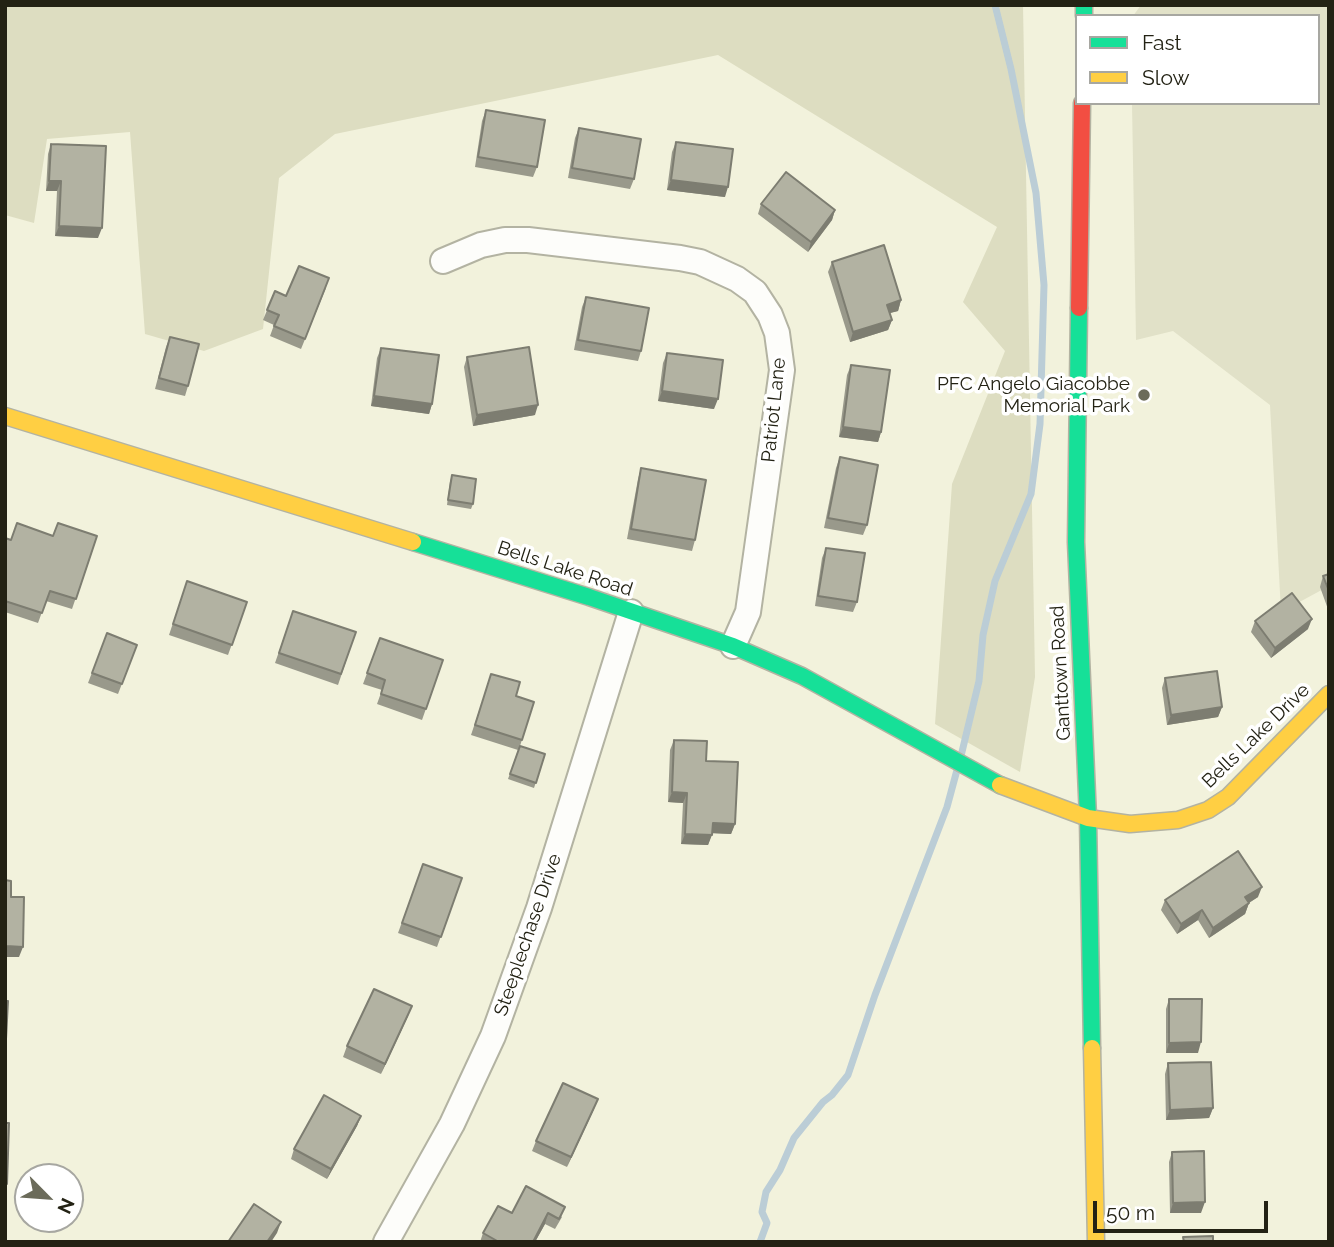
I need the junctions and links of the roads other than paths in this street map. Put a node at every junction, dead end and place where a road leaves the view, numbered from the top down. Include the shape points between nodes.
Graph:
1 (1082, 105) edge
2 (443, 261) dead end
3 (5, 416) edge
4 (631, 612) junction
5 (733, 646) junction
6 (1329, 694) edge
7 (1088, 818) junction
8 (386, 1242) edge
9 (1096, 1242) edge

1 - 7 street, Ganttown Road via 1076,542
2 - 5 street, Patriot Lane via 481,245 528,240 700,262 755,292 777,333 782,370 748,612
3 - 4 street, Bells Lake Road
4 - 5 street, Bells Lake Road
4 - 8 street, Steeplechase Drive via 539,908 493,1036 452,1124
5 - 7 street, Bells Lake Road via 802,676 977,773
6 - 7 street, Bells Lake Drive via 1249,778 1208,810 1178,820 1130,824
7 - 9 street, Ganttown Road

